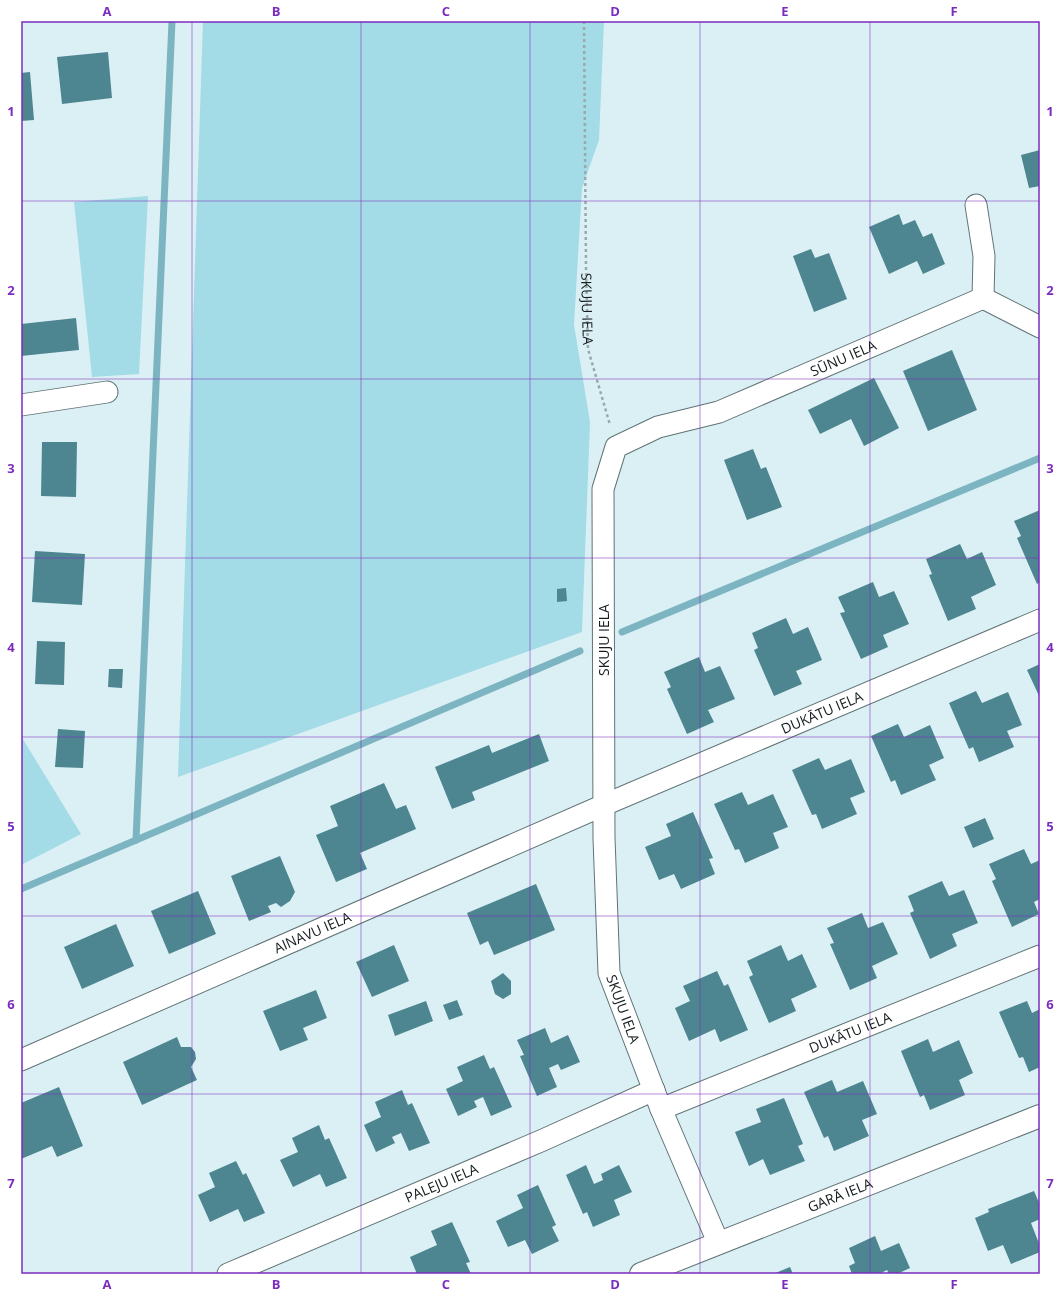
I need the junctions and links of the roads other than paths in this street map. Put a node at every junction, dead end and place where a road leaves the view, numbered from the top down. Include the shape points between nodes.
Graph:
1 (976, 206) dead end
2 (983, 298) junction
3 (1040, 327) edge
4 (107, 392) dead end
5 (21, 405) edge
6 (616, 446) joint
7 (1040, 620) edge
8 (604, 805) junction
9 (1040, 956) edge
10 (21, 1060) edge
11 (657, 1100) junction
12 (1040, 1116) edge
13 (718, 1242) junction
14 (228, 1274) edge
15 (641, 1274) edge

1 - 2 street via 984,256
2 - 3 street
2 - 6 street, SŪNU IELA via 719,412 658,426
4 - 5 street
6 - 8 street, SKUJU IELA via 604,489
7 - 8 street, DUKĀTU IELA
8 - 10 street, AINAVU IELA
8 - 11 street, SKUJU IELA via 609,974
9 - 11 street, DUKĀTU IELA
11 - 13 street, SKUJU IELA
11 - 14 street, PALEJU IELA via 543,1140
12 - 13 street, GARĀ IELA
13 - 15 street, GARĀ IELA

